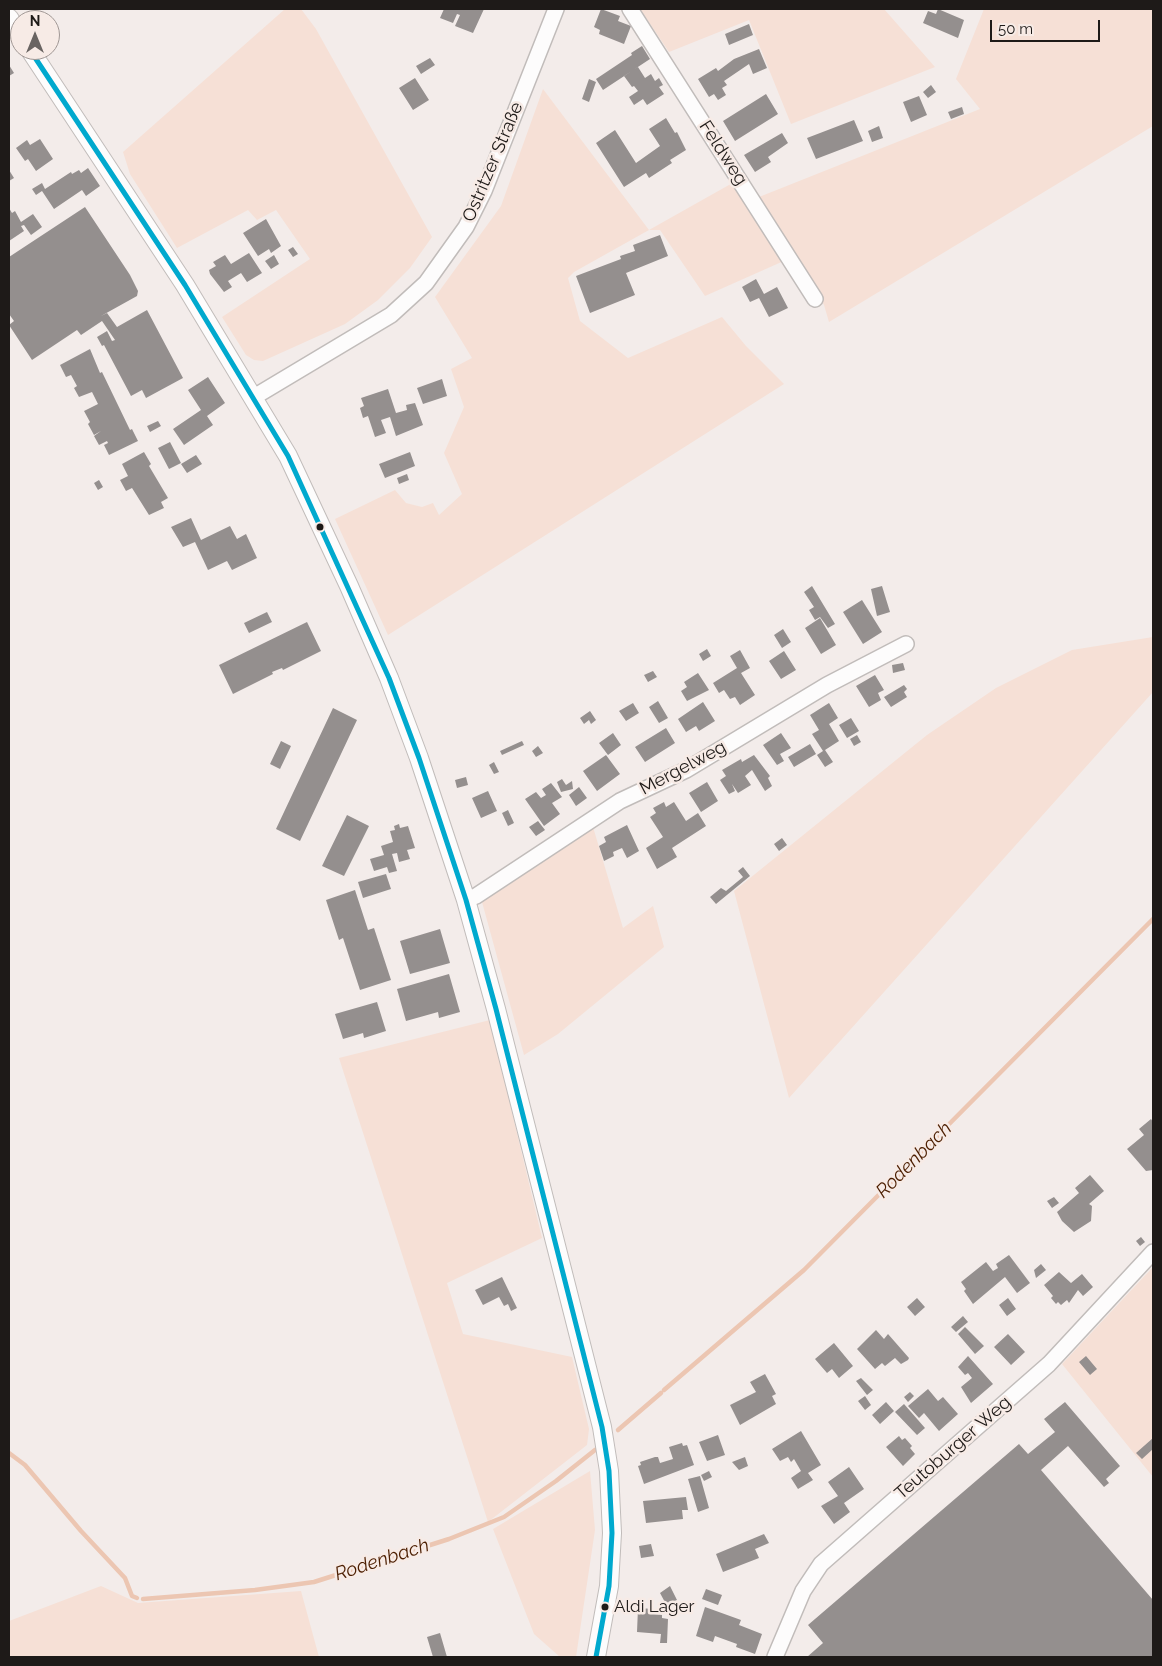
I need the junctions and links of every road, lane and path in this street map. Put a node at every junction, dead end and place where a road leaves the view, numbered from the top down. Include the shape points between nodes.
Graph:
1 (556, 9) edge
2 (630, 9) edge
3 (37, 60) edge
4 (815, 298) dead end
5 (254, 397) junction
6 (906, 644) dead end
7 (466, 900) junction
8 (1153, 1252) edge
9 (596, 1657) edge
10 (775, 1657) edge

1 - 5 street, Ostritzer Straße via 484,191 466,227 426,283 392,315
2 - 4 street, Feldweg
3 - 5 street via 185,285
5 - 7 street via 288,456 389,678
6 - 7 street, Mergelweg via 827,685 686,770 620,800
7 - 9 street via 583,1348 606,1454 612,1533 609,1586
8 - 10 street, Teutoburger Weg via 1049,1364 821,1564 803,1591

